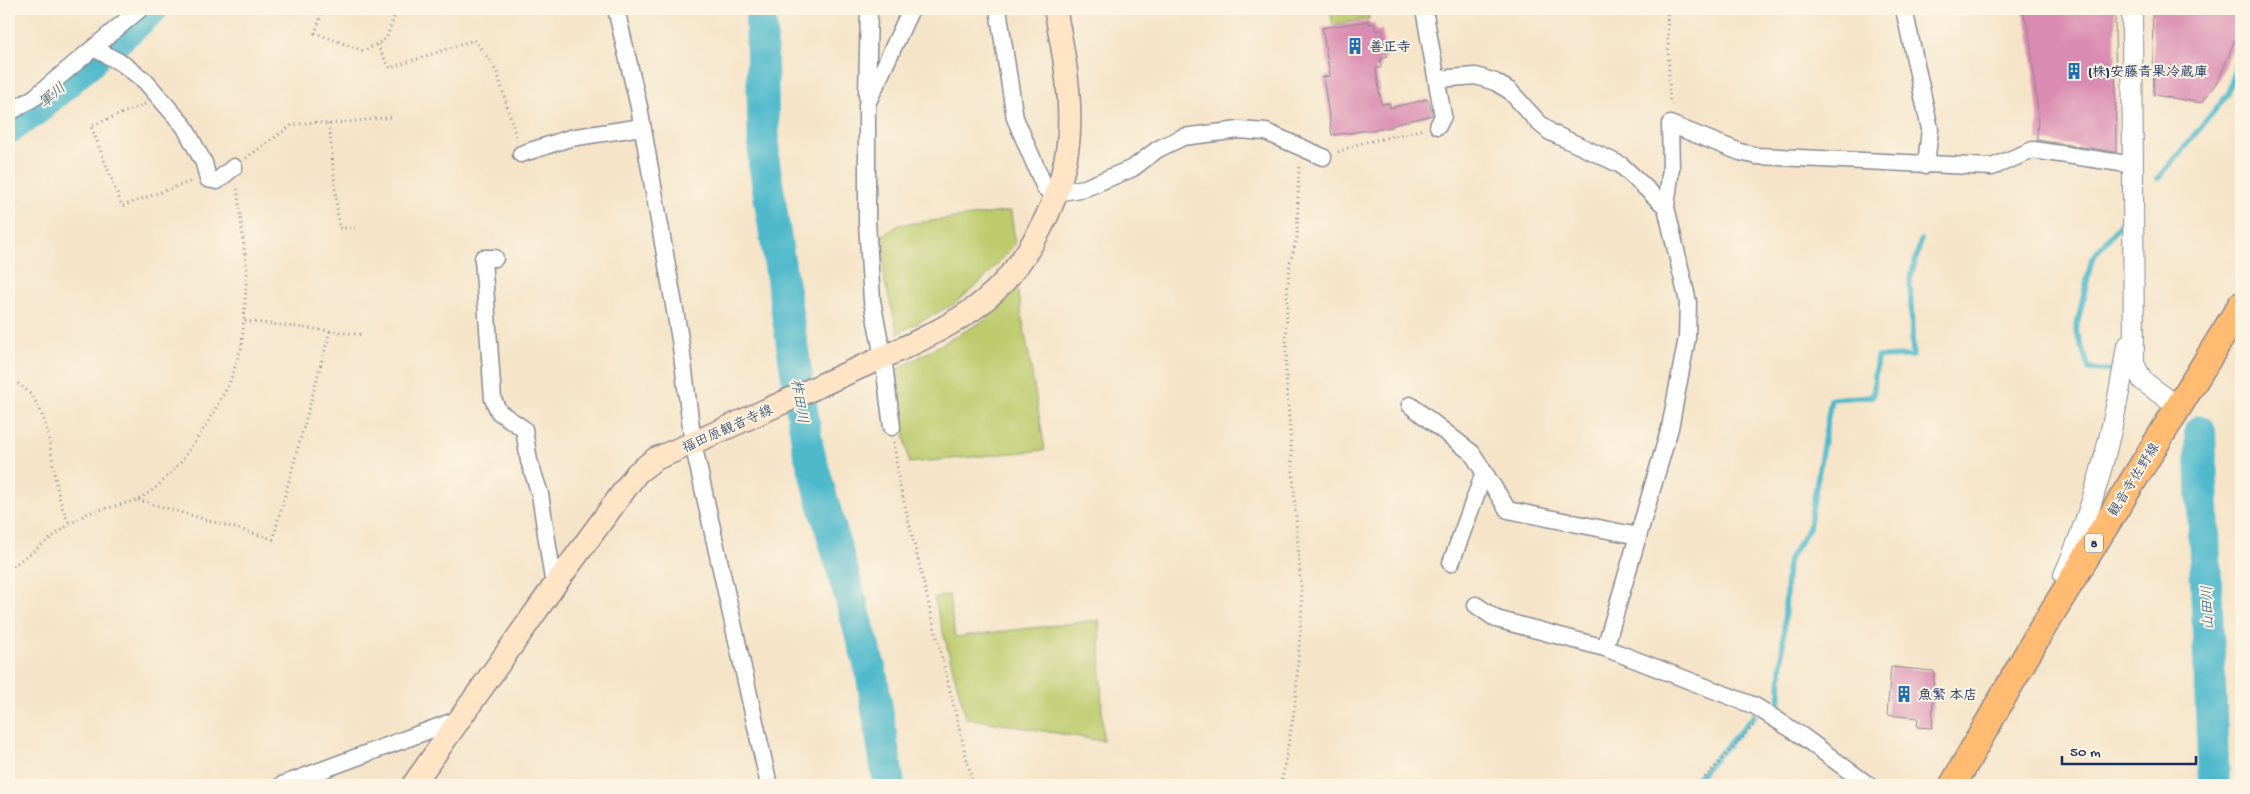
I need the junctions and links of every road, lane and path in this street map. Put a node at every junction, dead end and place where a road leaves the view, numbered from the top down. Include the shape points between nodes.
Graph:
1 (140, 9) edge
2 (323, 9) edge
3 (397, 9) edge
4 (616, 9) edge
5 (869, 9) edge
6 (912, 9) edge
7 (998, 9) edge
8 (1055, 9) edge
9 (1424, 9) edge
10 (1667, 9) edge
11 (1904, 9) edge
12 (2132, 9) edge
13 (377, 45) junction
14 (94, 48) junction
15 (1438, 79) junction
16 (160, 98) junction
17 (867, 104) junction
18 (9, 113) edge
19 (394, 116) dead end
20 (329, 124) junction
21 (1670, 124) junction
22 (642, 126) junction
23 (1438, 126) joint
24 (1300, 148) junction
25 (521, 154) joint
26 (1323, 158) joint
27 (1926, 165) junction
28 (2134, 165) junction
29 (234, 167) junction
30 (207, 176) junction
31 (1056, 193) junction
32 (1666, 207) junction
33 (355, 228) dead end
34 (495, 258) dead end
35 (2241, 305) edge
36 (2135, 307) junction
37 (245, 321) junction
38 (330, 331) junction
39 (364, 335) dead end
40 (884, 357) junction
41 (9, 379) edge
42 (1410, 405) dead end
43 (2178, 407) junction
44 (892, 426) joint
45 (693, 443) junction
46 (1484, 473) junction
47 (138, 500) junction
48 (70, 524) junction
49 (1638, 536) junction
50 (1451, 563) dead end
51 (9, 569) edge
52 (554, 586) junction
53 (1476, 605) dead end
54 (2037, 637) junction
55 (1605, 648) junction
56 (1767, 713) junction
57 (462, 718) junction
58 (282, 785) edge
59 (413, 785) edge
60 (769, 785) edge
61 (972, 785) edge
62 (1281, 785) edge
63 (1698, 785) edge
64 (1868, 785) edge
65 (1954, 785) edge

1 - 14 street
2 - 13 path via 315,32 364,51
3 - 13 path via 386,39
4 - 22 street
5 - 17 street
6 - 17 street
7 - 31 street via 1015,118 1046,188
8 - 31 main road, 福田原観音寺線 via 1068,100 1067,151
9 - 15 street
10 - 21 path
11 - 27 street via 1930,128
12 - 28 street
13 - 25 path via 390,68 474,40 498,76
14 - 16 street via 146,80
14 - 18 street via 35,97
15 - 23 street via 1443,116
15 - 32 street via 1476,76 1494,82 1510,91 1550,132 1621,165
16 - 30 street via 184,126
16 - 30 path via 91,126 122,206
17 - 40 street via 867,222 872,301
19 - 20 path
20 - 29 path via 292,125
20 - 33 path via 339,228
21 - 27 street via 1757,156
21 - 32 street via 1671,168
22 - 25 street via 570,138
22 - 45 street via 680,339
23 - 26 path via 1359,144
24 - 26 street
24 - 31 street via 1266,132 1239,130 1183,137 1116,176 1085,188
24 - 62 path via 1297,237 1287,295 1286,375 1302,603 1295,706
27 - 28 street via 1992,167 2033,150
28 - 36 street
29 - 30 street via 217,181
29 - 37 path via 247,273
31 - 40 main road, 福田原観音寺線 via 1030,248 1002,283 973,309
32 - 49 street via 1688,302 1687,338 1670,428
34 - 52 street via 483,258 492,399 498,412 524,429 529,461 540,494
35 - 43 main road, 観音寺佐野線 / 8
36 - 43 street via 2134,364 2143,381
36 - 54 street via 2120,388 2086,517 2072,559
37 - 38 path
37 - 47 path via 242,346 229,384 207,424 181,462 158,486
38 - 39 path
38 - 47 path via 273,539
40 - 44 street
40 - 45 main road, 福田原観音寺線
41 - 48 path via 22,385 43,412 61,509
42 - 46 street via 1472,453
43 - 54 main road, 観音寺佐野線 / 8
44 - 61 path via 899,482
45 - 52 main road, 福田原観音寺線 via 655,459 637,473
45 - 60 street
46 - 49 street via 1508,510
46 - 50 street
47 - 48 path via 88,513
48 - 51 path
49 - 55 street
52 - 57 main road, 福田原観音寺線
53 - 55 street via 1496,619
54 - 65 main road, 観音寺佐野線 / 8
55 - 56 street
56 - 63 path
56 - 64 street
57 - 58 street
57 - 59 main road, 福田原観音寺線

